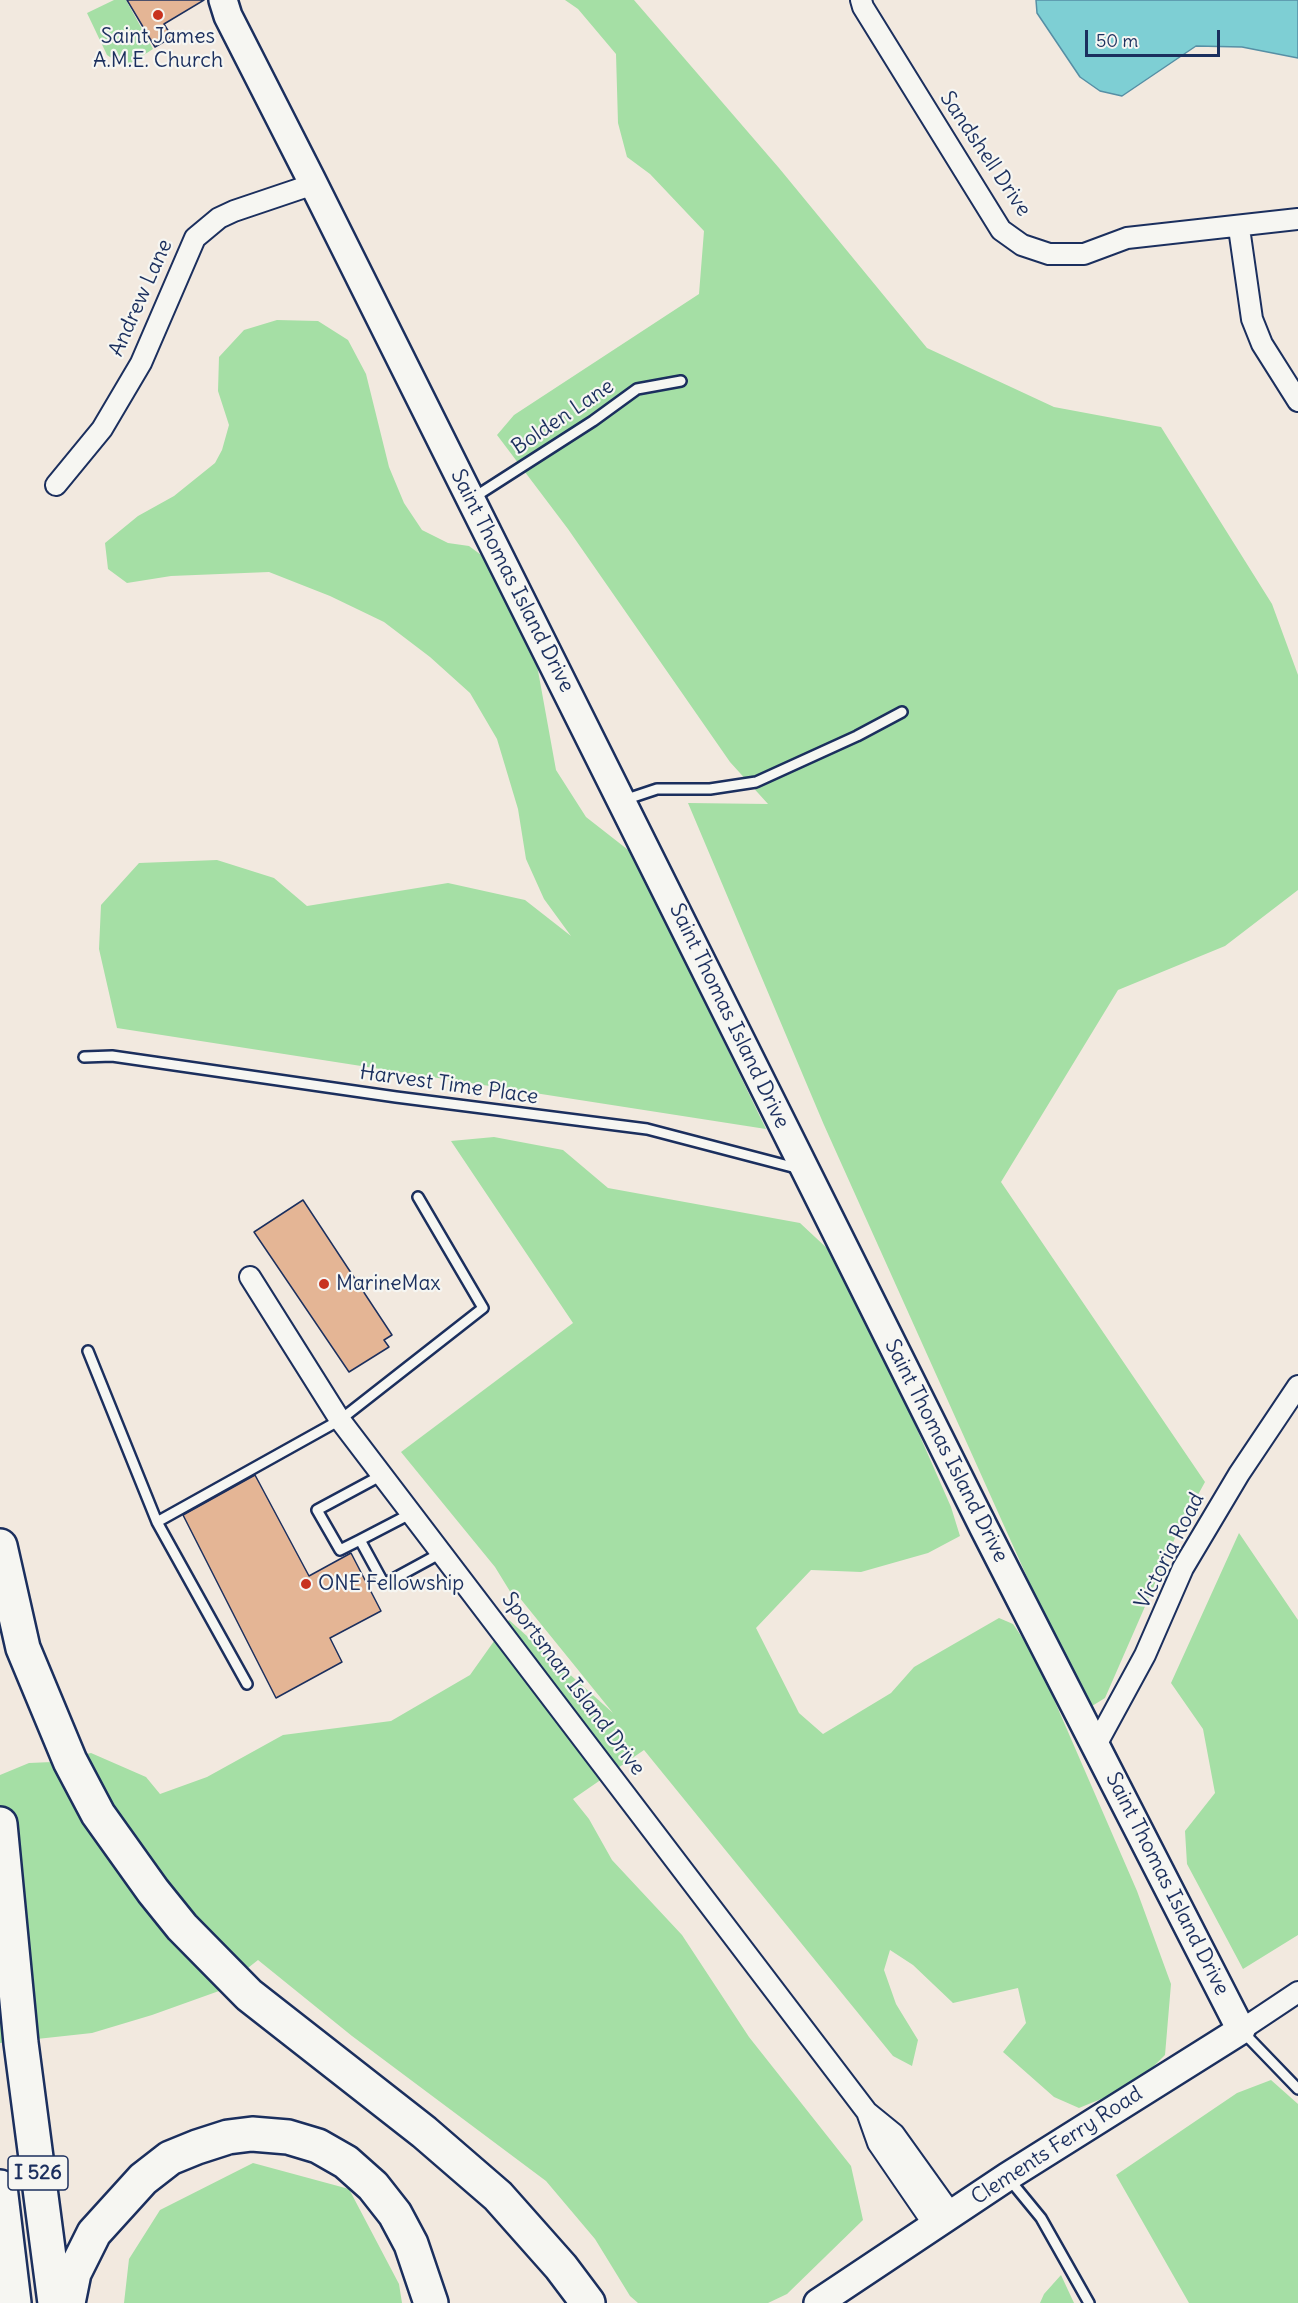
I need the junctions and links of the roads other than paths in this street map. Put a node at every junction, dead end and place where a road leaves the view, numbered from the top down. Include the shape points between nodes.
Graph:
1 (223, 0) edge
2 (861, 0) edge
3 (314, 184) junction
4 (1298, 219) edge
5 (1239, 228) junction
6 (681, 381) dead end
7 (1298, 401) edge
8 (56, 485) dead end
9 (471, 499) junction
10 (902, 712) dead end
11 (622, 801) junction
12 (84, 1057) dead end
13 (806, 1170) junction
14 (418, 1197) dead end
15 (250, 1277) dead end
16 (88, 1351) dead end
17 (1298, 1386) edge
18 (340, 1420) junction
19 (382, 1475) junction
20 (412, 1513) junction
21 (157, 1522) junction
22 (360, 1540) junction
23 (0, 1546) edge
24 (442, 1552) junction
25 (247, 1684) dead end
26 (1096, 1745) junction
27 (0, 1824) edge
28 (1298, 1992) edge
29 (1241, 2030) junction
30 (1298, 2089) edge
31 (1007, 2177) junction
32 (0, 2187) edge
33 (943, 2220) junction
34 (14, 2303) edge
35 (55, 2303) edge
36 (68, 2303) edge
37 (431, 2303) edge
38 (588, 2303) edge
39 (818, 2303) edge
40 (1089, 2303) edge

1 - 3 main road, Saint Thomas Island Drive
2 - 5 street, Sandshell Drive via 862,8 1002,230 1022,245 1049,254 1084,254 1127,238
3 - 8 street, Andrew Lane via 234,211 195,238 141,363 102,429
3 - 9 main road, Saint Thomas Island Drive
4 - 5 street, Sandshell Drive
5 - 7 street via 1252,319 1262,344
6 - 9 lane, Bolden Lane via 637,389
9 - 11 main road, Saint Thomas Island Drive
10 - 11 lane via 756,782 710,789 657,789
11 - 13 main road, Saint Thomas Island Drive
12 - 13 lane, Harvest Time Place via 111,1056 647,1129
13 - 26 main road, Saint Thomas Island Drive
14 - 18 lane via 483,1308
15 - 18 street, Sportsman Island Drive
16 - 21 lane
17 - 26 street, Victoria Road via 1183,1568 1145,1655
18 - 19 street, Sportsman Island Drive
18 - 21 lane
19 - 20 street, Sportsman Island Drive
19 - 22 lane via 317,1510 340,1550
20 - 22 lane
20 - 24 street, Sportsman Island Drive
21 - 25 lane
22 - 24 lane via 384,1584
23 - 38 highway via 23,1648 44,1702 98,1814 126,1856 182,1927 249,1995 424,2132 498,2196
24 - 33 street, Sportsman Island Drive via 867,2112 878,2143
26 - 29 main road, Saint Thomas Island Drive
27 - 35 highway, I 526 via 21,2043
28 - 29 street, Clements Ferry Road
29 - 30 lane
29 - 31 main road, Clements Ferry Road
31 - 33 main road, Clements Ferry Road
31 - 40 lane via 1041,2218
32 - 34 highway, I 526
33 - 39 main road, Clements Ferry Road
36 - 37 highway via 74,2273 94,2233 143,2179 170,2158 228,2137 252,2134 288,2137 318,2146 346,2162 373,2186 396,2214 411,2244

